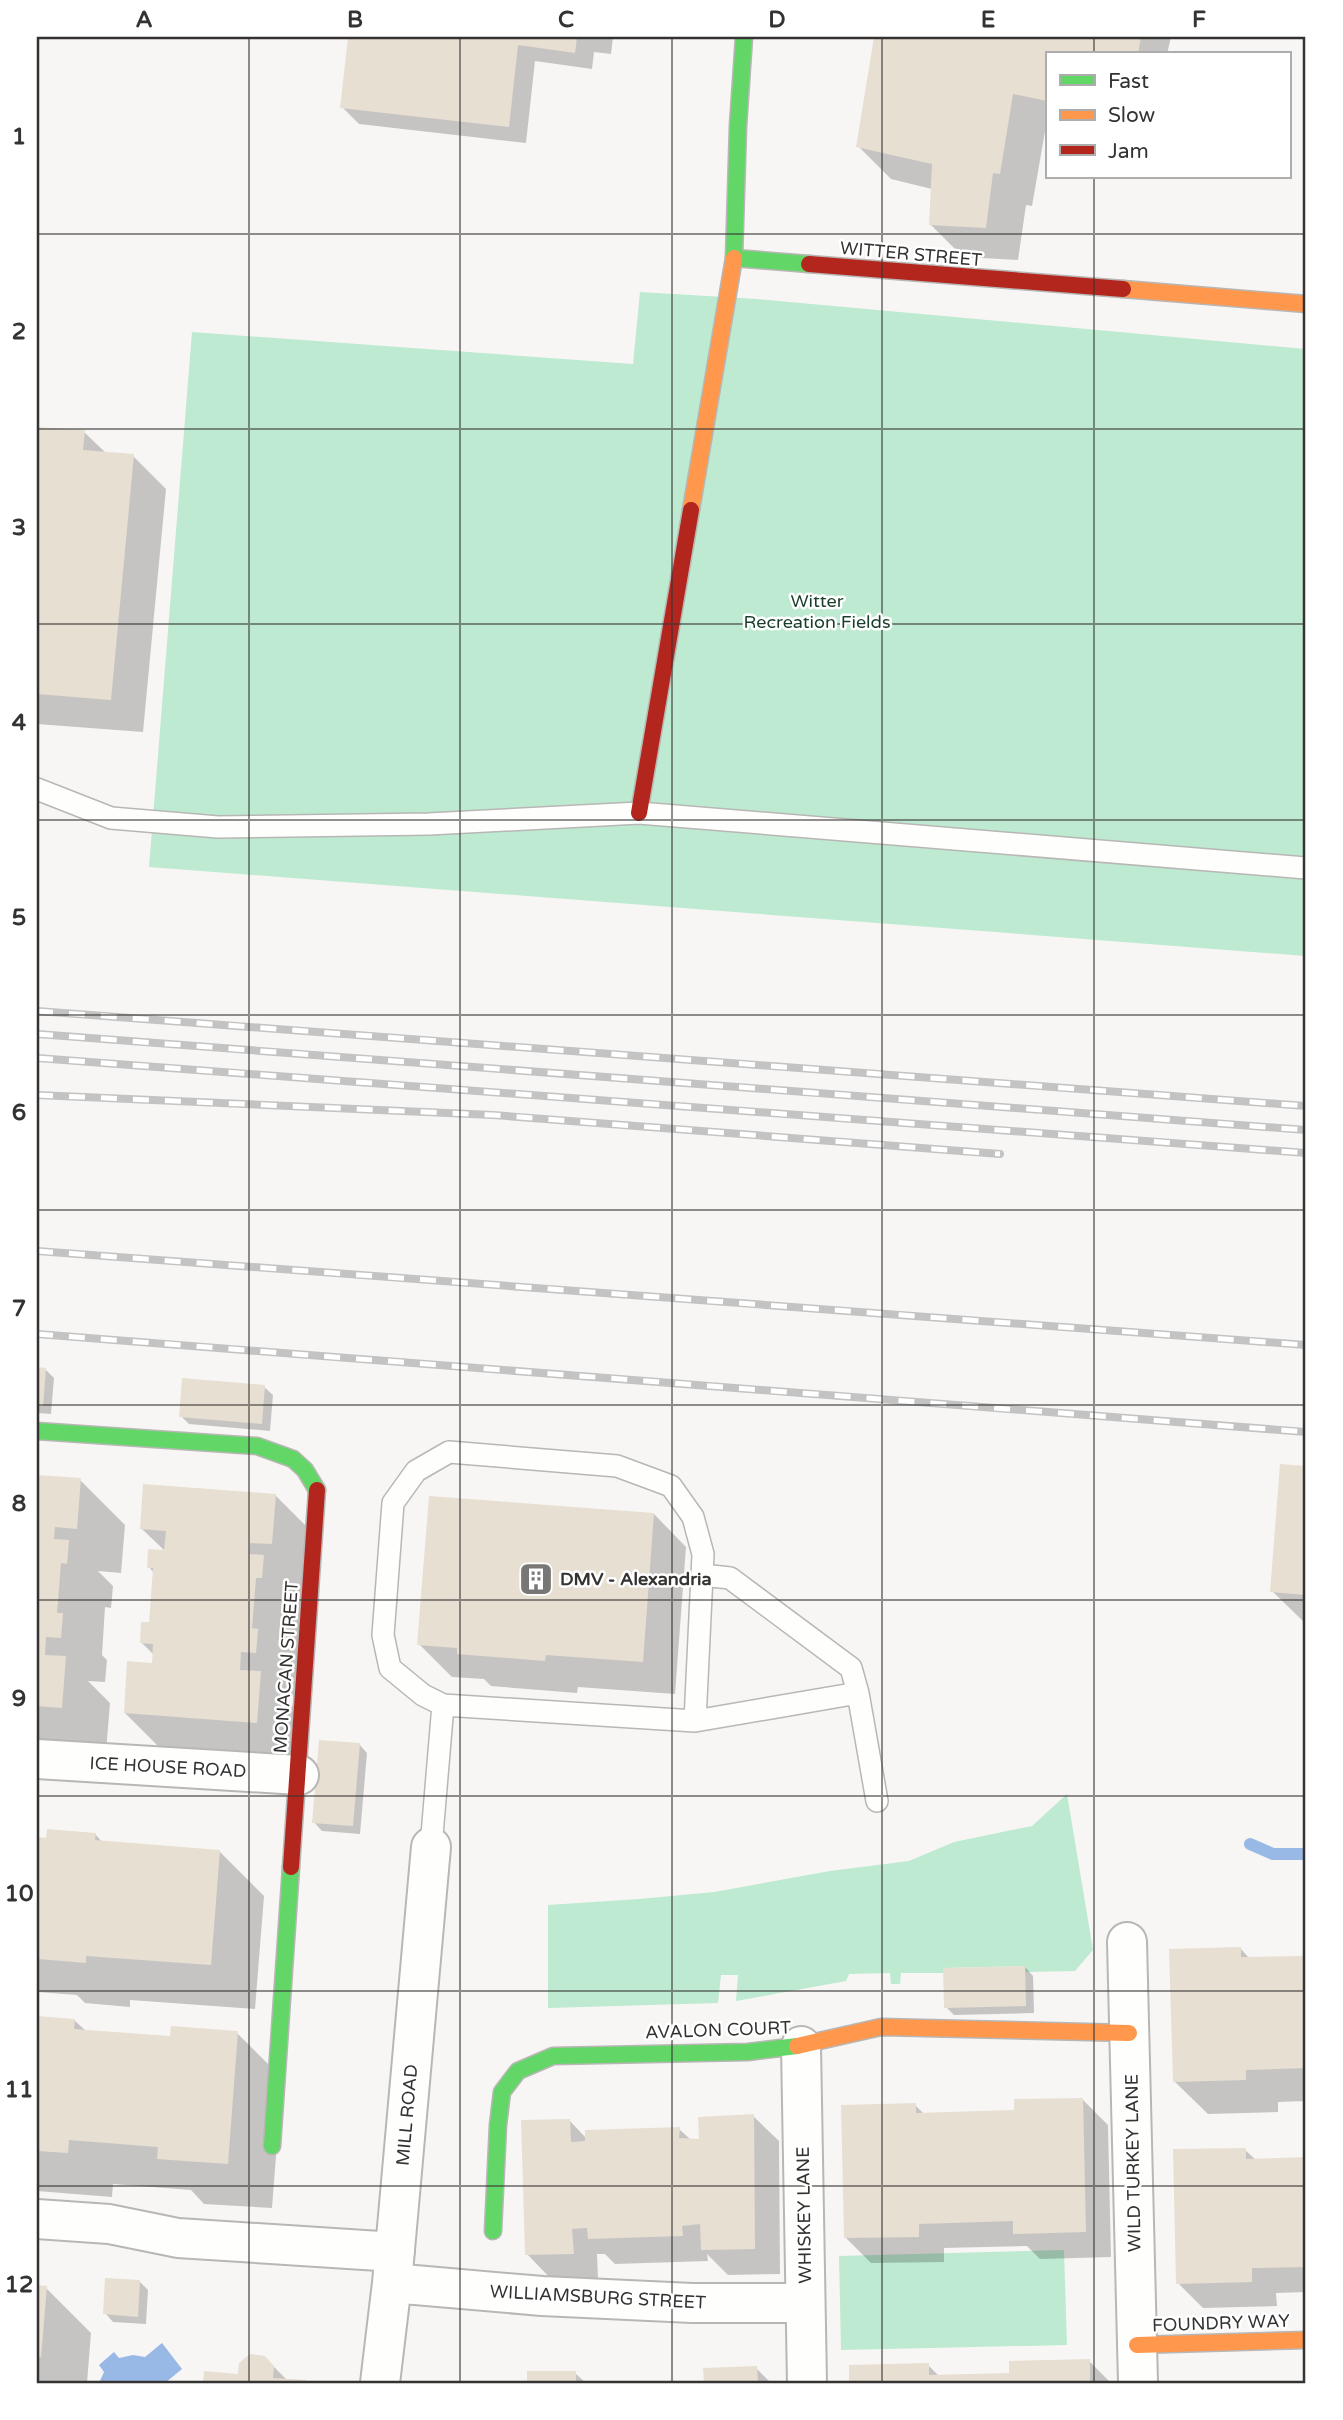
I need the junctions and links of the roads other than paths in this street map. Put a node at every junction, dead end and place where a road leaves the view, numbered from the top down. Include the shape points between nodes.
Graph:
1 (744, 37) edge
2 (734, 258) junction
3 (1306, 304) edge
4 (37, 789) edge
5 (639, 813) junction
6 (1306, 868) edge
7 (37, 1431) edge
8 (702, 1575) junction
9 (858, 1693) junction
10 (443, 1704) junction
11 (695, 1721) junction
12 (37, 1759) edge
13 (299, 1775) junction
14 (877, 1801) dead end
15 (431, 1847) joint
16 (1127, 1942) dead end
17 (1129, 2033) junction
18 (801, 2046) junction
19 (272, 2146) dead end
20 (37, 2219) edge
21 (493, 2231) dead end
22 (393, 2268) junction
23 (805, 2303) junction
24 (1306, 2340) edge
25 (1137, 2345) junction
26 (380, 2383) edge
27 (807, 2383) edge
28 (1138, 2383) edge

1 - 2 street
2 - 3 street, WITTER STREET
2 - 5 street
4 - 5 lane via 111,818 218,827 429,824
5 - 6 lane
7 - 13 street, MONACAN STREET via 257,1446 281,1452 303,1465 317,1488
8 - 9 lane via 730,1578 851,1668
8 - 10 lane via 703,1554 693,1517 671,1486 617,1466 449,1452 416,1471 393,1503 383,1635 390,1668 423,1695
8 - 11 lane
9 - 11 lane
9 - 14 lane
10 - 11 lane
10 - 15 lane
12 - 13 street, ICE HOUSE ROAD
13 - 19 street, MONACAN STREET
15 - 22 street, MILL ROAD
16 - 17 street, WILD TURKEY LANE
17 - 18 street, AVALON COURT via 881,2028
17 - 25 street, WILD TURKEY LANE
18 - 21 street, AVALON COURT via 748,2052 553,2056 518,2071 502,2092
18 - 23 street, WHISKEY LANE
20 - 22 street, WILLIAMSBURG STREET via 109,2224
22 - 23 street, WILLIAMSBURG STREET via 542,2296
22 - 26 street, MILL ROAD
23 - 27 street, WHISKEY LANE
24 - 25 street, FOUNDRY WAY
25 - 28 street, WILD TURKEY LANE

